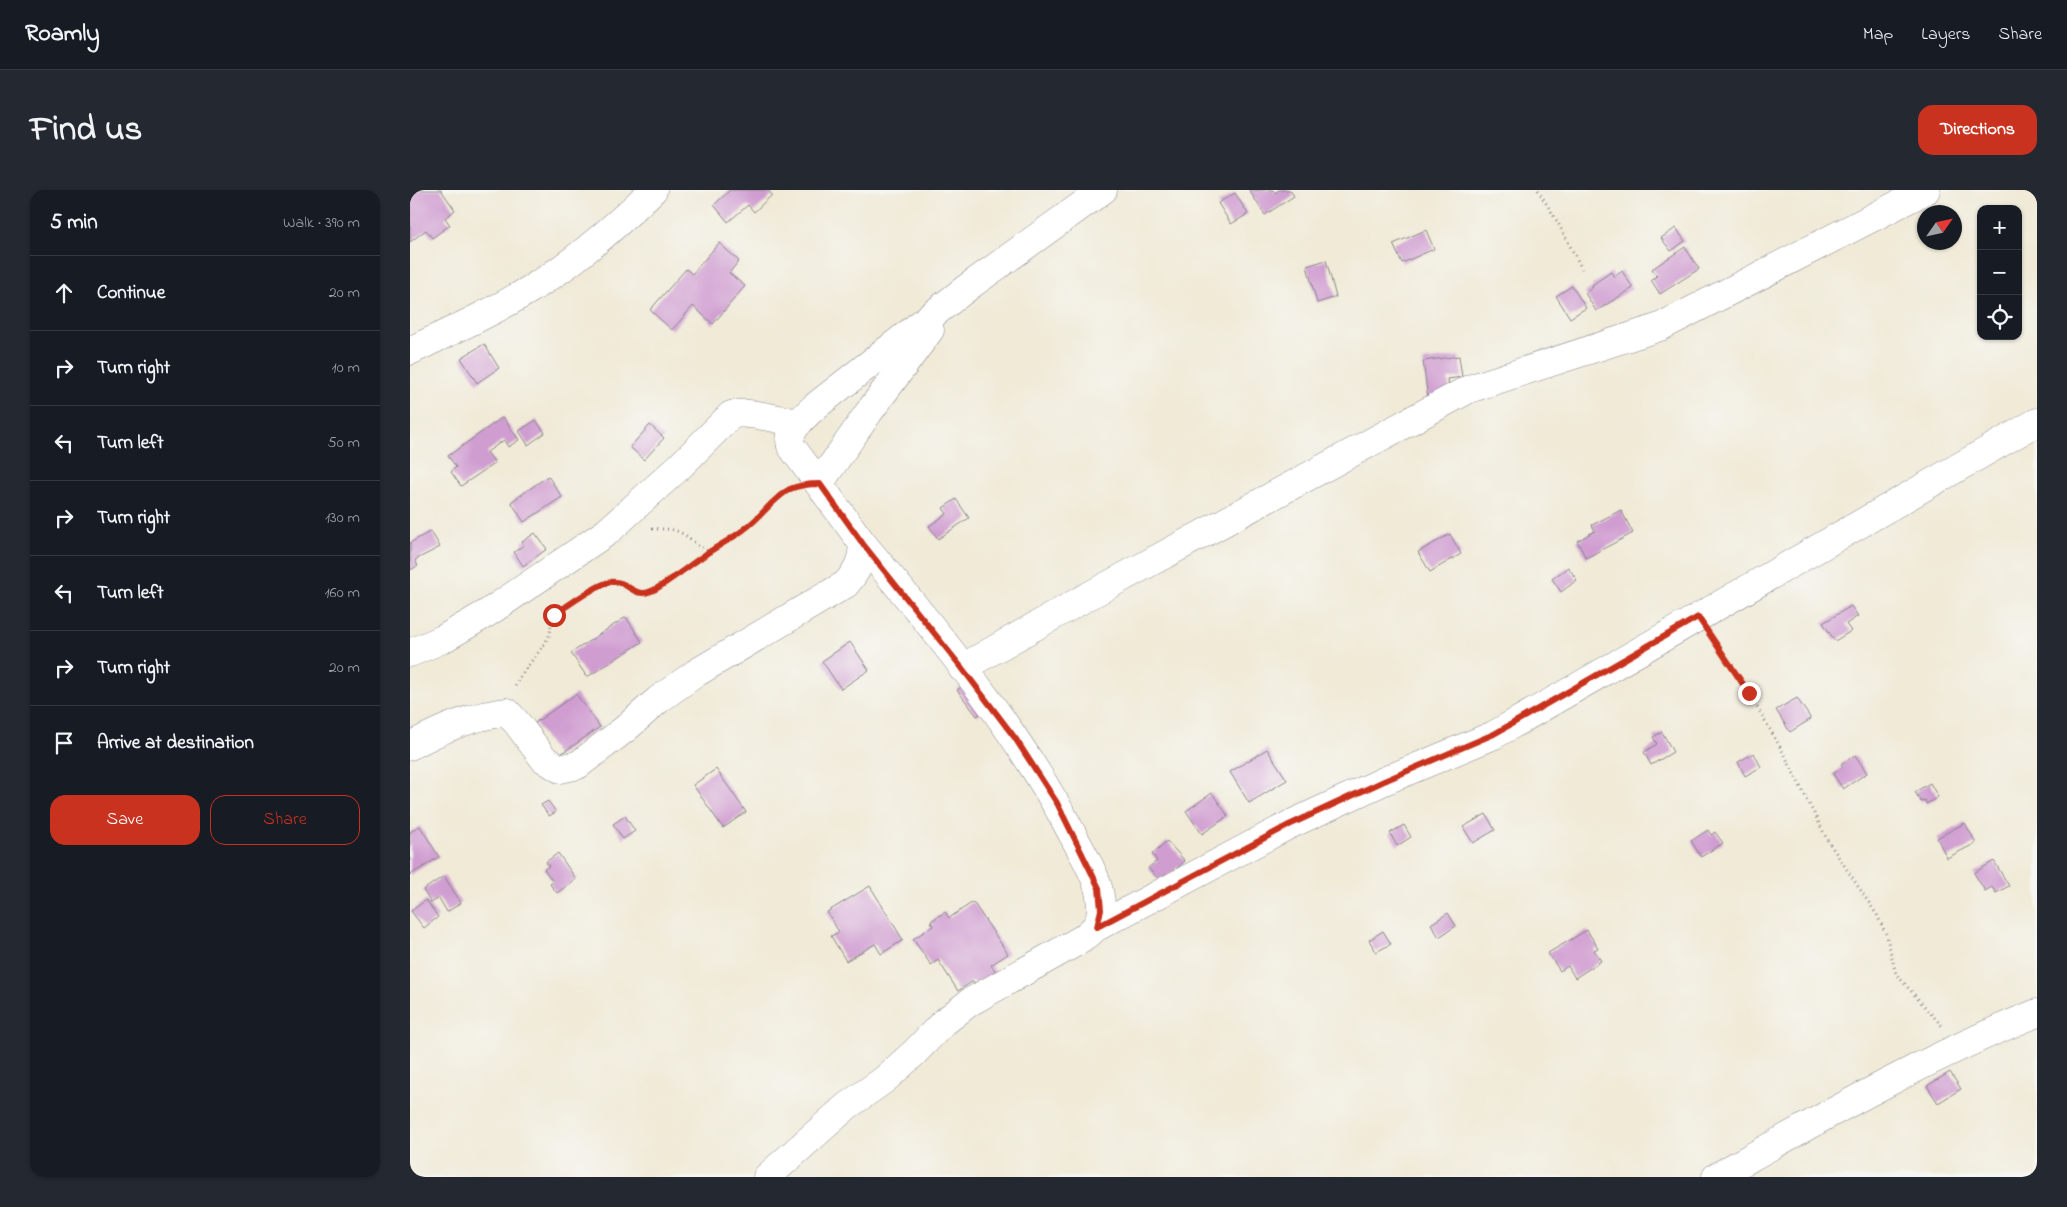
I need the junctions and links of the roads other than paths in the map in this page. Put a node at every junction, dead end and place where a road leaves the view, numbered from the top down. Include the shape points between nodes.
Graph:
1 (653, 190) edge
2 (1103, 190) edge
3 (1926, 190) edge
4 (949, 302) junction
5 (410, 351) edge
6 (2037, 422) edge
7 (798, 423) junction
8 (820, 484) junction
9 (863, 544) junction
10 (410, 653) edge
11 (962, 668) junction
12 (410, 746) edge
13 (1097, 927) junction
14 (2037, 1014) edge
15 (767, 1177) edge
16 (1716, 1177) edge

1 - 5 street via 609,232 551,276 489,312
2 - 4 street
3 - 11 street via 1660,327 1469,389
4 - 7 street
4 - 8 street
6 - 13 street via 1494,734 1289,825
7 - 8 street via 791,446
7 - 10 street via 731,415 607,532 489,612 443,639
8 - 9 street
9 - 11 street
9 - 12 street via 859,568 846,584 696,673 578,765 560,768 544,759 507,712 465,720
11 - 13 street via 1015,738 1057,803 1099,888 1101,910
13 - 15 street via 1082,939 970,1002 942,1023 884,1080 847,1106
14 - 16 street via 2000,1028 1854,1100

